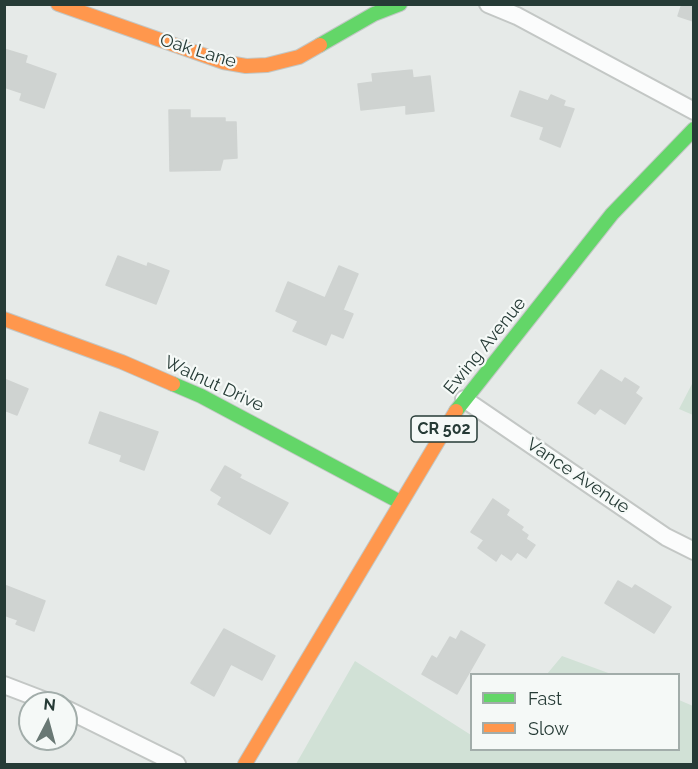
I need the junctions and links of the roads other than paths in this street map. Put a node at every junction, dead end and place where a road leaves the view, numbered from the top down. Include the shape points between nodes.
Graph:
1 (58, 4) edge
2 (400, 4) edge
3 (488, 4) edge
4 (693, 111) edge
5 (693, 129) edge
6 (4, 320) edge
7 (464, 399) junction
8 (399, 502) junction
9 (693, 551) edge
10 (4, 685) edge
11 (20, 691) edge
12 (78, 715) edge
13 (177, 765) edge
14 (245, 765) edge

1 - 2 street, Oak Lane via 224,62 246,66 299,57 374,14
3 - 4 street
5 - 7 street, Ewing Avenue / CR 502 via 612,214
6 - 8 street, Walnut Drive via 122,362 201,396
7 - 8 street, Ewing Avenue / CR 502
7 - 9 street, Vance Avenue via 666,537
8 - 14 street, Ewing Avenue / CR 502
10 - 11 street
12 - 13 street

